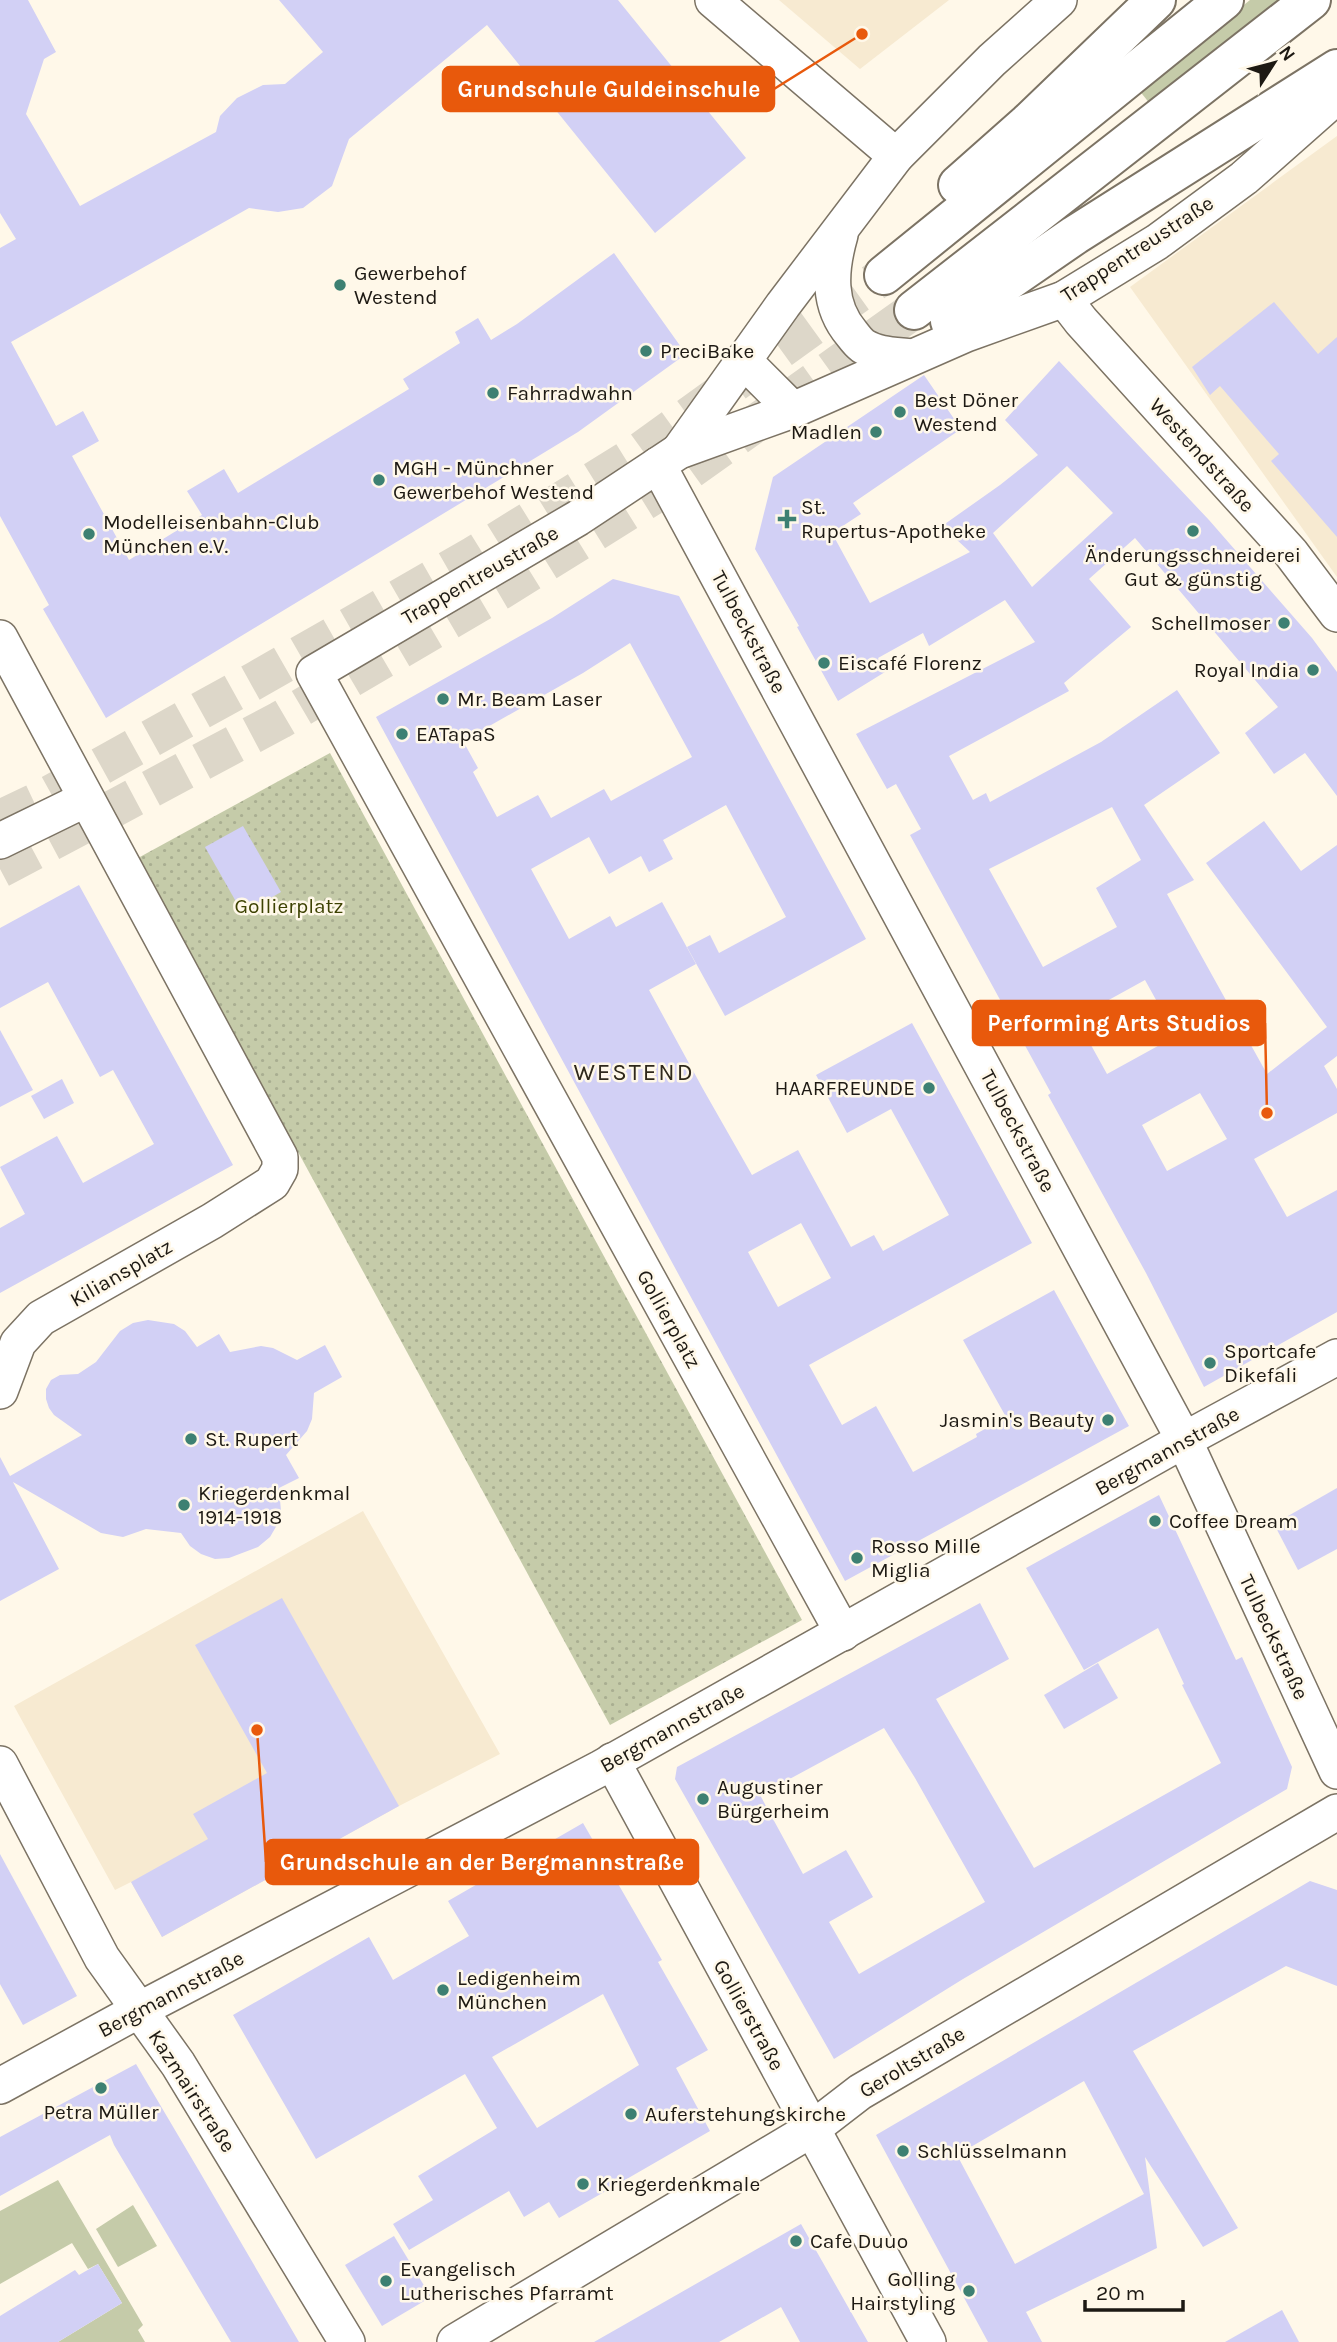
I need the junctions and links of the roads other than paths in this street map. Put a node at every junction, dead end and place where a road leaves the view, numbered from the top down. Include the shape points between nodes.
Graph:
1 (713, 0) edge
2 (1059, 0) edge
3 (1156, 0) edge
4 (1224, 0) edge
5 (1311, 0) edge
6 (1337, 69) edge
7 (1337, 96) edge
8 (896, 156) junction
9 (842, 228) junction
10 (1064, 299) junction
11 (914, 310) tunnel mouth
12 (950, 321) tunnel mouth
13 (911, 356) junction
14 (743, 360) junction
15 (793, 410) junction
16 (668, 458) junction
17 (1337, 614) edge
18 (0, 638) edge
19 (314, 673) joint
20 (86, 799) junction
21 (0, 841) edge
22 (1337, 1357) edge
23 (0, 1391) edge
24 (1184, 1440) junction
25 (843, 1633) junction
26 (612, 1761) junction
27 (0, 1764) edge
28 (1337, 1772) edge
29 (1337, 1812) edge
30 (139, 2010) junction
31 (0, 2086) edge
32 (812, 2129) junction
33 (347, 2342) edge
34 (455, 2342) edge
35 (928, 2342) edge

1 - 8 street
2 - 8 street, Trappentreustraße
3 - 4 highway via 1028,123 929,209 884,275
5 - 11 highway
6 - 12 highway via 1074,235
7 - 10 street, Trappentreustraße via 1244,178 1157,242
8 - 9 street, Trappentreustraße
9 - 13 street, Trappentreustraße via 832,282 835,306 845,325 861,345
9 - 14 street, Trappentreustraße
10 - 13 street, Trappentreustraße
10 - 17 street, Westendstraße via 1291,553
13 - 15 street, Trappentreustraße
14 - 15 street
14 - 16 street, Trappentreustraße
15 - 16 street, Trappentreustraße
16 - 19 street, Trappentreustraße via 578,518
16 - 24 street, Tulbeckstraße
18 - 20 street
19 - 25 street, Gollierplatz
20 - 21 street
20 - 23 street, Kiliansplatz via 280,1157 280,1169 272,1183 212,1221 41,1318 18,1343
22 - 24 street, Bergmannstraße
24 - 25 street, Bergmannstraße
24 - 28 street, Tulbeckstraße
25 - 26 street, Bergmannstraße
26 - 30 street, Bergmannstraße
26 - 32 street, Gollierstraße
27 - 30 street, Kazmairstraße via 102,1958
29 - 32 street, Geroltstraße via 860,2092
30 - 31 street, Bergmannstraße
30 - 33 street, Kazmairstraße via 178,2064
32 - 34 street, Geroltstraße
32 - 35 street, Gollierstraße

